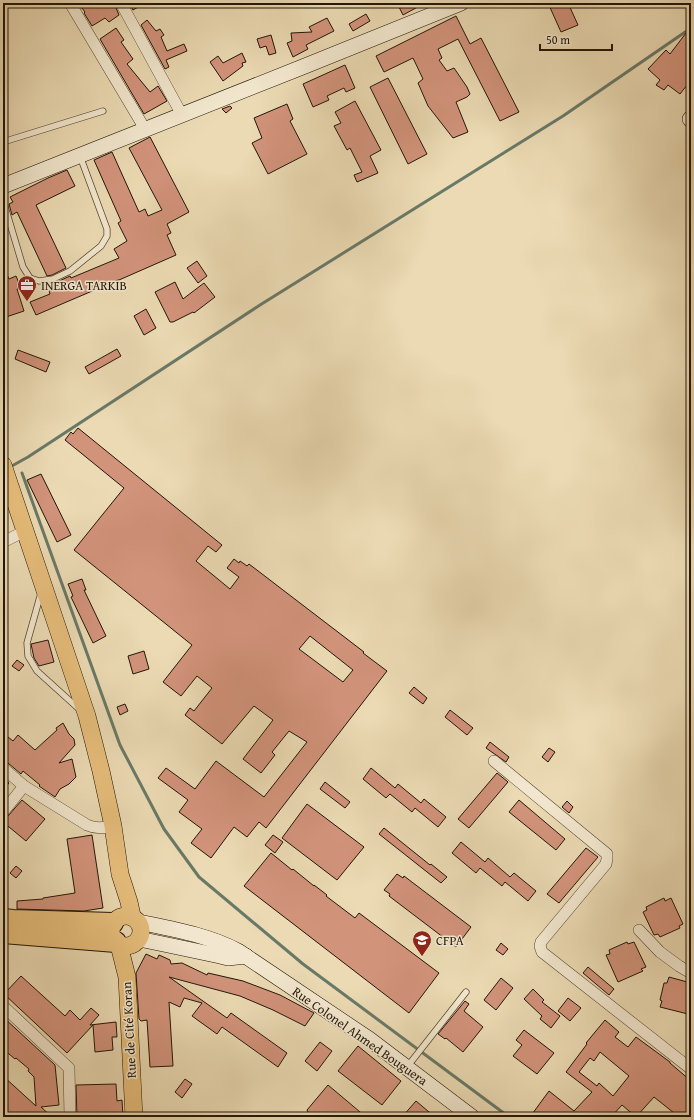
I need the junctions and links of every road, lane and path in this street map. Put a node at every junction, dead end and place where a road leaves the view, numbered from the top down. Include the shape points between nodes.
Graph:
1 (70, 3) edge
2 (121, 3) edge
3 (461, 3) edge
4 (103, 111) dead end
5 (182, 115) junction
6 (145, 130) junction
7 (3, 142) edge
8 (80, 155) junction
9 (3, 186) edge
10 (3, 200) edge
11 (3, 465) edge
12 (25, 531) junction
13 (3, 542) edge
14 (43, 585) junction
15 (87, 716) junction
16 (494, 761) dead end
17 (3, 768) edge
18 (24, 786) junction
19 (3, 812) edge
20 (113, 826) junction
21 (120, 874) junction
22 (3, 919) edge
23 (135, 919) junction
24 (639, 930) dead end
25 (3, 933) edge
26 (123, 935) junction
27 (246, 956) junction
28 (691, 973) edge
29 (466, 992) dead end
30 (3, 1006) edge
31 (406, 1068) junction
32 (691, 1069) edge
33 (70, 1117) edge
34 (134, 1117) edge
35 (472, 1117) edge

1 - 6 street
2 - 5 street
3 - 5 main road
4 - 7 lane
5 - 6 main road
6 - 8 main road
8 - 9 main road
8 - 10 lane via 107,229 107,236 101,246 70,271 53,279 39,281 30,278 23,267
11 - 12 main road
12 - 13 street
12 - 14 main road
14 - 15 main road
14 - 15 lane via 27,643 28,656 37,671
15 - 20 main road
16 - 32 street via 606,854 606,864 541,942 542,952
17 - 18 street
18 - 19 street
18 - 20 street via 93,828
20 - 21 main road
21 - 23 main road
21 - 26 main road via 116,905
22 - 26 highway
23 - 26 main road via 123,915
23 - 26 main road via 142,930
23 - 27 main road, Rue Colonel Ahmed Bouguera via 221,942
24 - 28 street via 660,952
25 - 26 highway
26 - 27 main road via 228,958
26 - 34 main road, Rue de Cité Koran
27 - 31 main road, Rue Colonel Ahmed Bouguera via 369,1039
29 - 31 lane
30 - 33 street via 69,1068
31 - 35 main road, Rue Colonel Ahmed Bouguera

